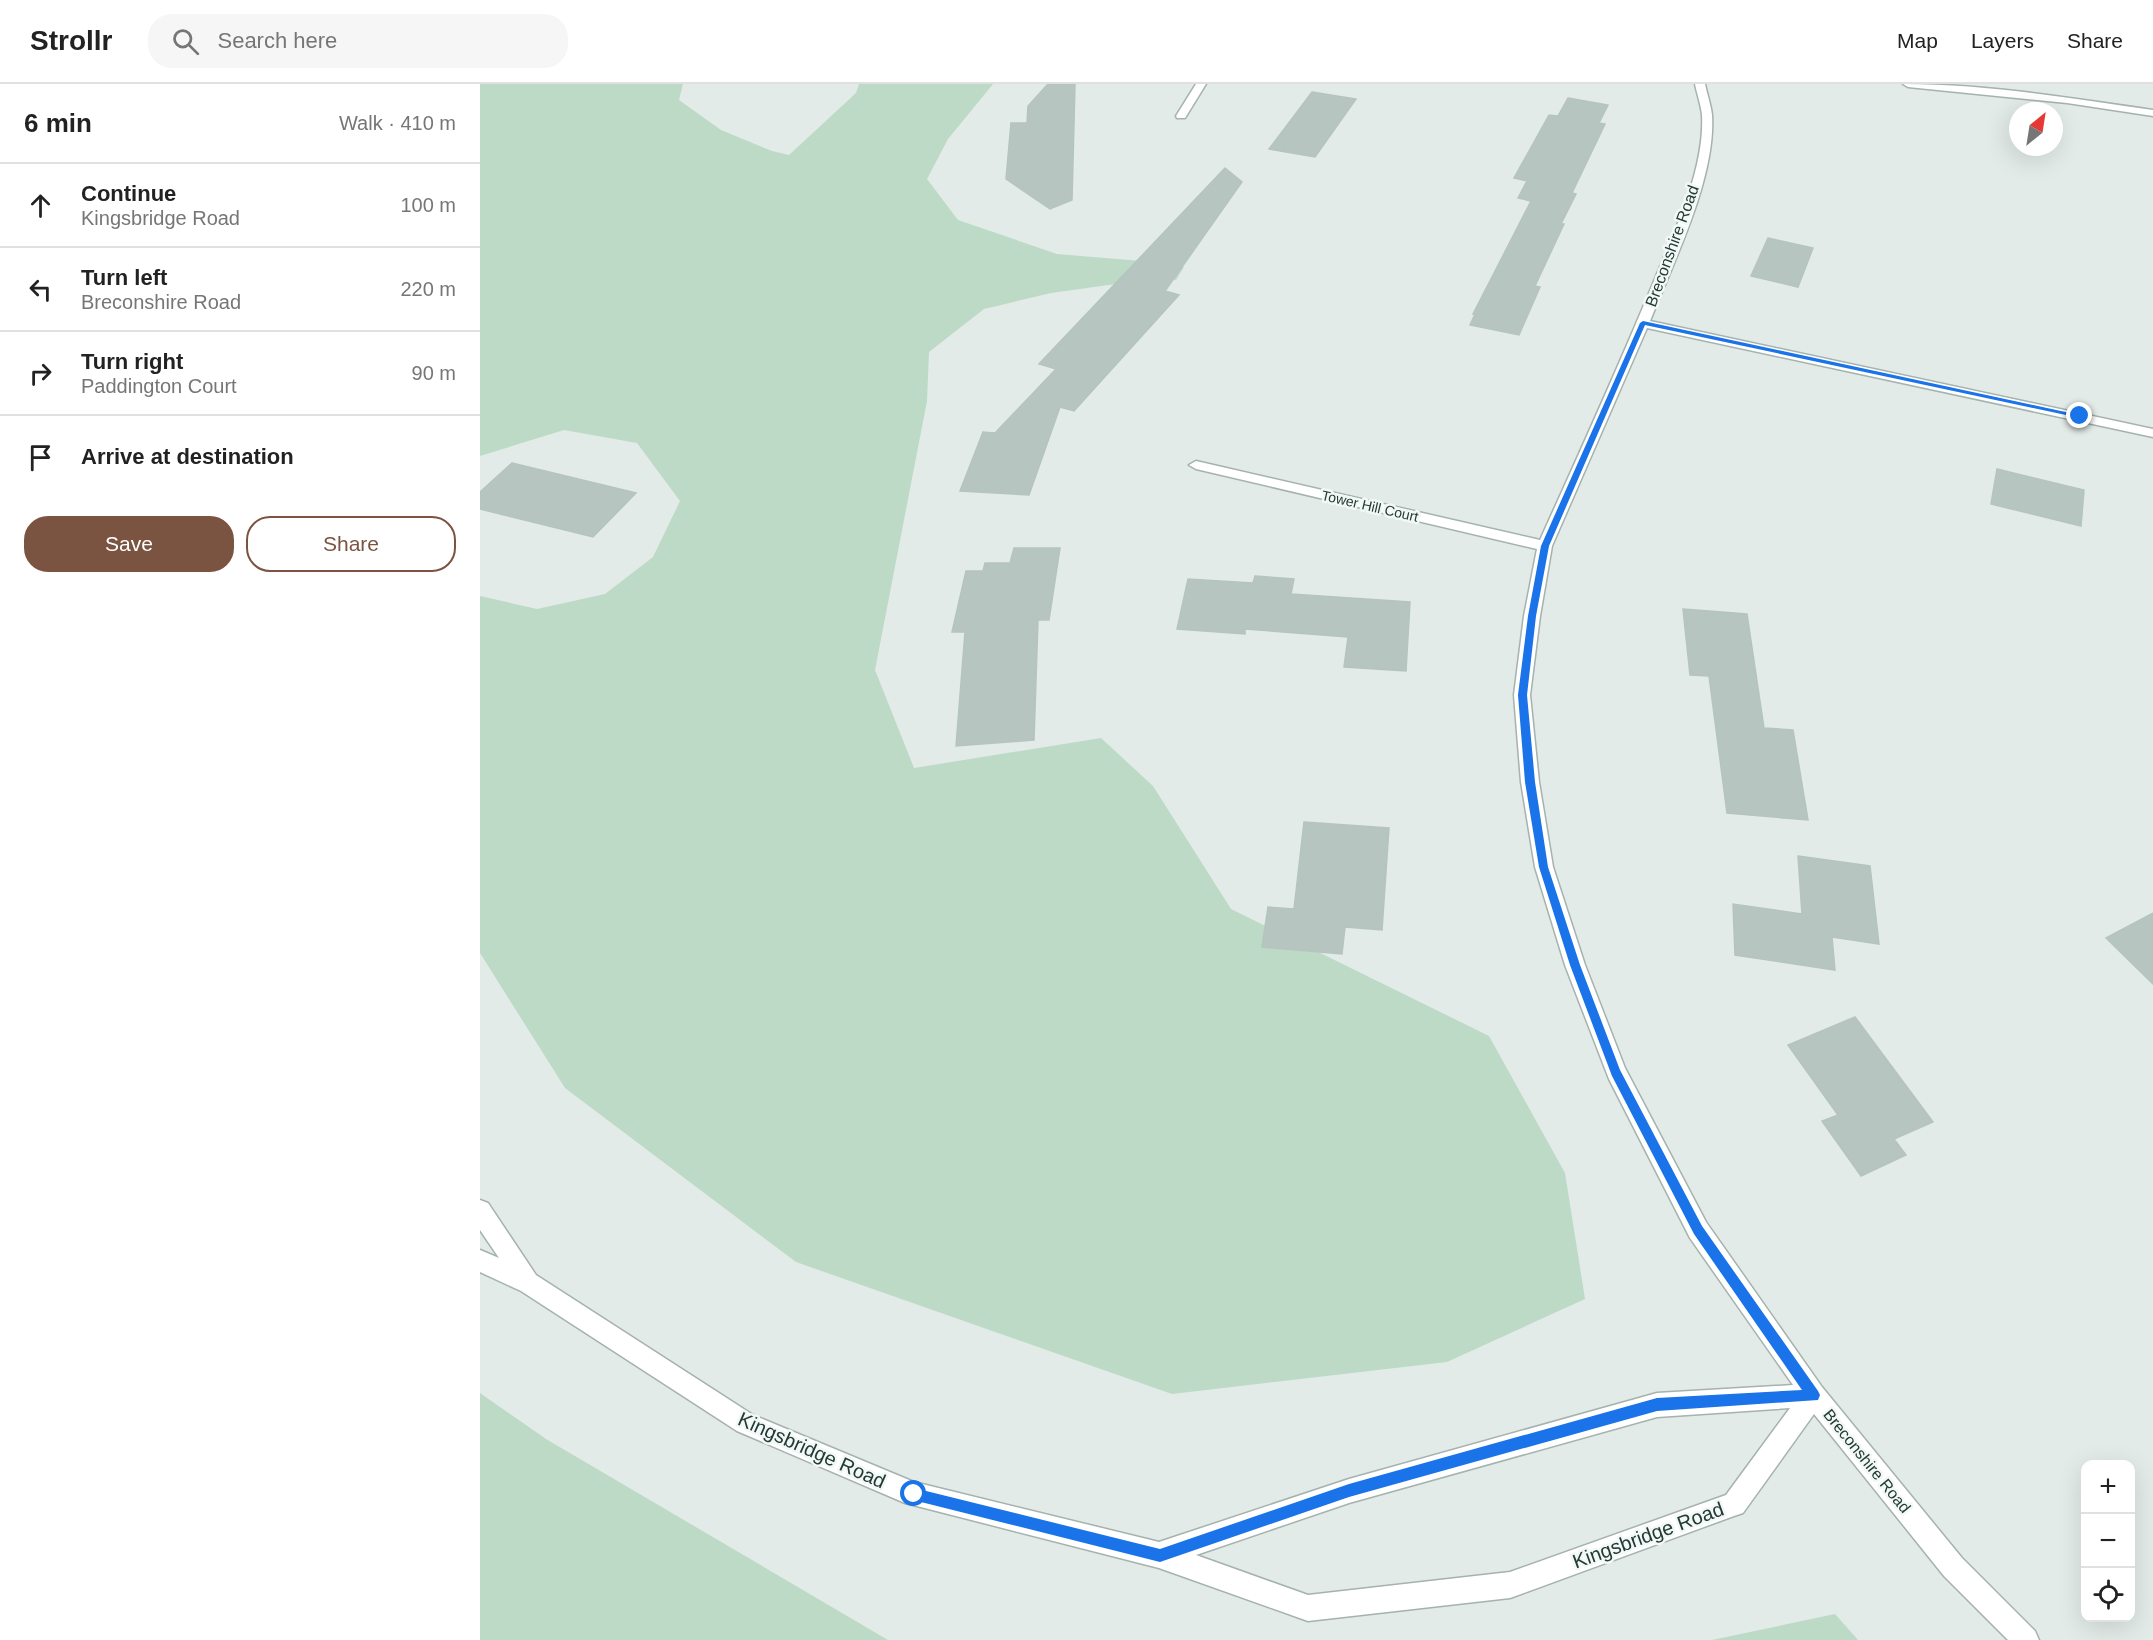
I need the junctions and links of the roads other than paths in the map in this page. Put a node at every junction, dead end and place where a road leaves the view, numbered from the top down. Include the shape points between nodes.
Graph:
1 (1201, 84) edge
2 (1700, 84) edge
3 (1908, 84) edge
4 (2153, 113) edge
5 (1181, 116) dead end
6 (1643, 323) junction
7 (2153, 433) edge
8 (1196, 465) dead end
9 (1545, 546) junction
10 (480, 1212) edge
11 (480, 1261) edge
12 (530, 1283) junction
13 (1814, 1395) junction
14 (1160, 1556) junction
15 (2026, 1640) edge

1 - 5 street
2 - 6 street, Breconshire Road via 1707,115 1696,185
3 - 4 street
6 - 7 street
6 - 9 street, Breconshire Road
8 - 9 street, Tower Hill Court
9 - 13 street, Breconshire Road via 1522,695 1530,782 1544,867 1575,965 1616,1072 1698,1230
10 - 12 street, Kingsbridge Road
11 - 12 street, Kingsbridge Road
12 - 14 street, Kingsbridge Road via 745,1423 914,1494
13 - 14 street via 1657,1405 1349,1491
13 - 14 street, Kingsbridge Road via 1734,1504 1510,1585 1308,1608
13 - 15 street, Breconshire Road via 1953,1567

